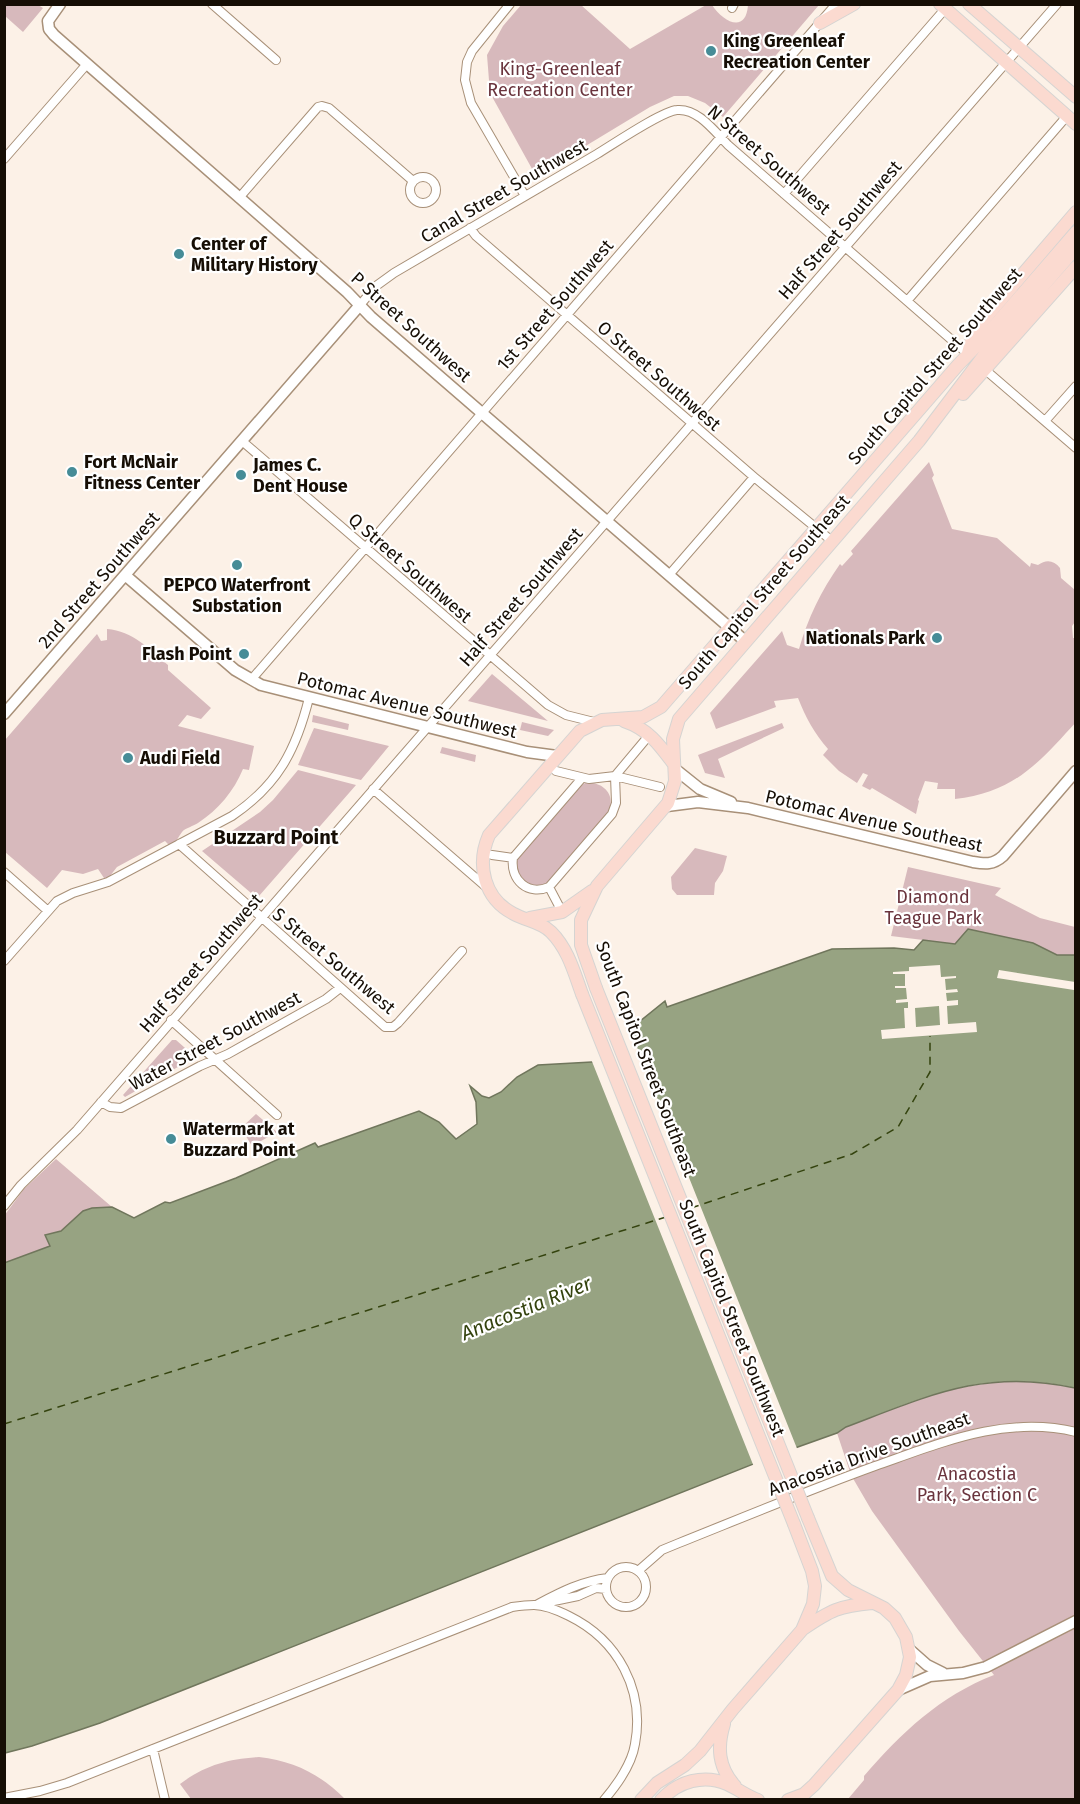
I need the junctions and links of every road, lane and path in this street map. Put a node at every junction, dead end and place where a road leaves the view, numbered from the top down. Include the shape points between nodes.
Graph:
1 (60, 4) edge
2 (212, 4) edge
3 (510, 4) edge
4 (836, 4) edge
5 (854, 4) edge
6 (969, 4) edge
7 (1057, 4) edge
8 (942, 7) edge
9 (820, 23) junction
10 (1019, 48) junction
11 (276, 60) dead end
12 (1006, 62) junction
13 (87, 64) junction
14 (1076, 97) edge
15 (671, 111) joint
16 (1071, 120) edge
17 (720, 137) junction
18 (4, 159) edge
19 (413, 181) dead end
20 (783, 194) junction
21 (525, 196) junction
22 (239, 198) junction
23 (1076, 212) edge
24 (470, 228) junction
25 (1076, 232) edge
26 (845, 247) junction
27 (1076, 248) edge
28 (1076, 267) edge
29 (907, 301) junction
30 (360, 305) junction
31 (567, 315) junction
32 (968, 354) junction
33 (982, 366) junction
34 (1076, 386) edge
35 (482, 412) junction
36 (1045, 421) junction
37 (692, 424) junction
38 (242, 441) junction
39 (1076, 448) edge
40 (754, 477) junction
41 (607, 521) junction
42 (817, 527) junction
43 (832, 541) junction
44 (364, 548) junction
45 (126, 575) junction
46 (669, 575) junction
47 (730, 627) junction
48 (745, 641) junction
49 (490, 656) junction
50 (251, 680) junction
51 (309, 698) junction
52 (4, 714) edge
53 (620, 719) junction
54 (596, 722) junction
55 (427, 727) junction
56 (646, 739) dead end
57 (557, 756) junction
58 (674, 767) junction
59 (556, 771) dead end
60 (1076, 771) edge
61 (615, 776) junction
62 (582, 778) junction
63 (660, 787) dead end
64 (373, 789) junction
65 (667, 806) junction
66 (748, 808) junction
67 (179, 844) junction
68 (492, 855) dead end
69 (513, 858) junction
70 (4, 872) edge
71 (597, 886) junction
72 (549, 887) junction
73 (488, 889) junction
74 (559, 906) dead end
75 (48, 911) junction
76 (260, 918) junction
77 (526, 918) junction
78 (462, 951) dead end
79 (4, 961) edge
80 (340, 988) junction
81 (171, 1020) junction
82 (215, 1060) junction
83 (101, 1102) junction
84 (277, 1116) dead end
85 (4, 1206) edge
86 (1076, 1432) edge
87 (638, 1571) junction
88 (608, 1578) junction
89 (606, 1589) junction
90 (874, 1603) junction
91 (536, 1605) junction
92 (1076, 1621) edge
93 (802, 1630) junction
94 (910, 1650) junction
95 (946, 1674) junction
96 (897, 1690) junction
97 (725, 1720) junction
98 (153, 1749) junction
99 (742, 1795) edge
100 (802, 1797) edge
101 (4, 1798) edge
102 (165, 1800) edge
103 (604, 1800) edge
104 (642, 1800) edge
105 (661, 1800) edge
106 (758, 1800) edge
107 (788, 1800) edge

1 - 13 street, P Street Southwest via 48,21 49,29
2 - 11 street
3 - 21 street via 475,46 467,62 465,80 471,103
4 - 9 street, 1st Street Southwest
5 - 9 main road
6 - 10 main road
7 - 10 street, Half Street Southwest
8 - 12 main road
8 - 20 street
9 - 17 street, 1st Street Southwest
10 - 12 street, Half Street Southwest
10 - 14 main road
12 - 16 main road
12 - 26 street, Half Street Southwest
13 - 18 street
13 - 22 street, P Street Southwest
15 - 17 street, N Street Southwest via 693,113
15 - 21 street, Canal Street Southwest
16 - 29 street
17 - 20 street, N Street Southwest
17 - 31 street, 1st Street Southwest
19 - 22 street via 322,106
20 - 26 street, N Street Southwest
21 - 24 street, Canal Street Southwest
22 - 30 street, P Street Southwest
23 - 32 main road via 980,324
24 - 30 street, Canal Street Southwest via 387,277
24 - 31 street, O Street Southwest
25 - 32 main road, South Capitol Street Southwest
26 - 29 street, N Street Southwest
26 - 37 street, Half Street Southwest
27 - 33 main road
28 - 33 main road
29 - 32 street, N Street Southwest
30 - 35 street, P Street Southwest
30 - 38 street, 2nd Street Southwest
31 - 35 street, 1st Street Southwest
31 - 37 street, O Street Southwest
32 - 33 street, N Street Southwest
32 - 42 main road, South Capitol Street Southwest
33 - 36 street, N Street Southwest
33 - 43 main road, South Capitol Street Southeast via 944,417
34 - 36 street
35 - 41 street, P Street Southwest
35 - 44 street, 1st Street Southwest
36 - 39 street, N Street Southwest
37 - 40 street, O Street Southwest
37 - 41 street, Half Street Southwest
38 - 44 street, Q Street Southwest
38 - 45 street, 2nd Street Southwest
40 - 42 street, O Street Southwest
40 - 46 street
41 - 46 street, P Street Southwest
41 - 49 street, Half Street Southwest
42 - 43 street, O Street Southwest
42 - 47 main road, South Capitol Street Southwest
43 - 48 main road, South Capitol Street Southeast
44 - 49 street, Q Street Southwest
44 - 50 street, 1st Street Southwest
45 - 50 street, Potomac Avenue Southwest
45 - 52 street, 2nd Street Southwest
46 - 47 street, P Street Southwest
47 - 48 street, P Street Southwest
47 - 53 main road, South Capitol Street Southwest via 658,709 643,717
48 - 58 main road, South Capitol Street Southeast via 679,719 673,739
49 - 54 street, Q Street Southwest via 551,708
49 - 55 street, Half Street Southwest
50 - 51 street, Potomac Avenue Southwest
51 - 55 street, Potomac Avenue Southwest
51 - 67 street via 295,745 269,783 239,811
53 - 54 main road, South Capitol Street Southwest
53 - 58 main road via 651,735
54 - 57 main road, South Capitol Street Southwest via 580,731
55 - 57 street, Potomac Avenue Southwest
55 - 64 street, Half Street Southwest
56 - 61 street
57 - 73 main road, South Capitol Street Southwest via 489,836 482,862
58 - 65 main road, South Capitol Street Southeast via 673,790
58 - 66 street, Potomac Avenue Southeast via 700,789
59 - 62 street
60 - 66 street, Potomac Avenue Southeast via 993,863 973,862
61 - 62 street
61 - 63 street
61 - 72 street via 616,803 612,814
62 - 69 street
64 - 73 street
64 - 76 street, Half Street Southwest
65 - 66 street, Potomac Avenue Southeast via 698,802
65 - 71 main road, South Capitol Street Southeast
67 - 75 street via 108,882 68,895
67 - 76 street, S Street Southwest
68 - 69 street
69 - 72 street via 514,873 523,885 537,890
70 - 75 street
71 - 77 main road via 562,912
71 - 90 main road, South Capitol Street Southeast, bridge via 583,915 580,932 582,951 596,988 832,1576 848,1590
72 - 74 street
73 - 77 main road, South Capitol Street Southwest via 505,909
75 - 79 street
76 - 80 street, S Street Southwest
76 - 81 street, Half Street Southwest
77 - 93 main road, South Capitol Street Southwest, bridge via 545,926 567,954 813,1571 813,1604
78 - 80 street, S Street Southwest via 390,1028
80 - 82 street, Water Street Southwest
81 - 82 street
81 - 83 street, Half Street Southwest
82 - 83 street, Water Street Southwest via 121,1108
82 - 84 street
83 - 85 street, Half Street Southwest
86 - 87 street, Anacostia Drive Southeast via 1038,1425 963,1436 851,1475 662,1550
87 - 88 street via 624,1567
87 - 89 street via 645,1587 642,1598 633,1605 615,1604
88 - 89 street
88 - 91 street via 574,1586
89 - 91 street via 596,1588
90 - 93 main road via 835,1608
90 - 94 main road, South Capitol Street Southeast via 895,1618
91 - 98 street via 512,1607
91 - 103 street via 561,1611 586,1626 616,1653 630,1678 637,1707 635,1747
92 - 95 street via 986,1667
93 - 97 main road, South Capitol Street Southwest
94 - 95 street via 927,1665
94 - 96 main road via 906,1675
95 - 96 street
96 - 100 main road
97 - 99 main road via 720,1759 726,1775
97 - 104 main road, South Capitol Street Southwest via 695,1756 657,1782
98 - 101 street via 60,1786
98 - 102 street
99 - 105 main road via 719,1781 697,1780 674,1789
99 - 106 main road
100 - 107 main road

